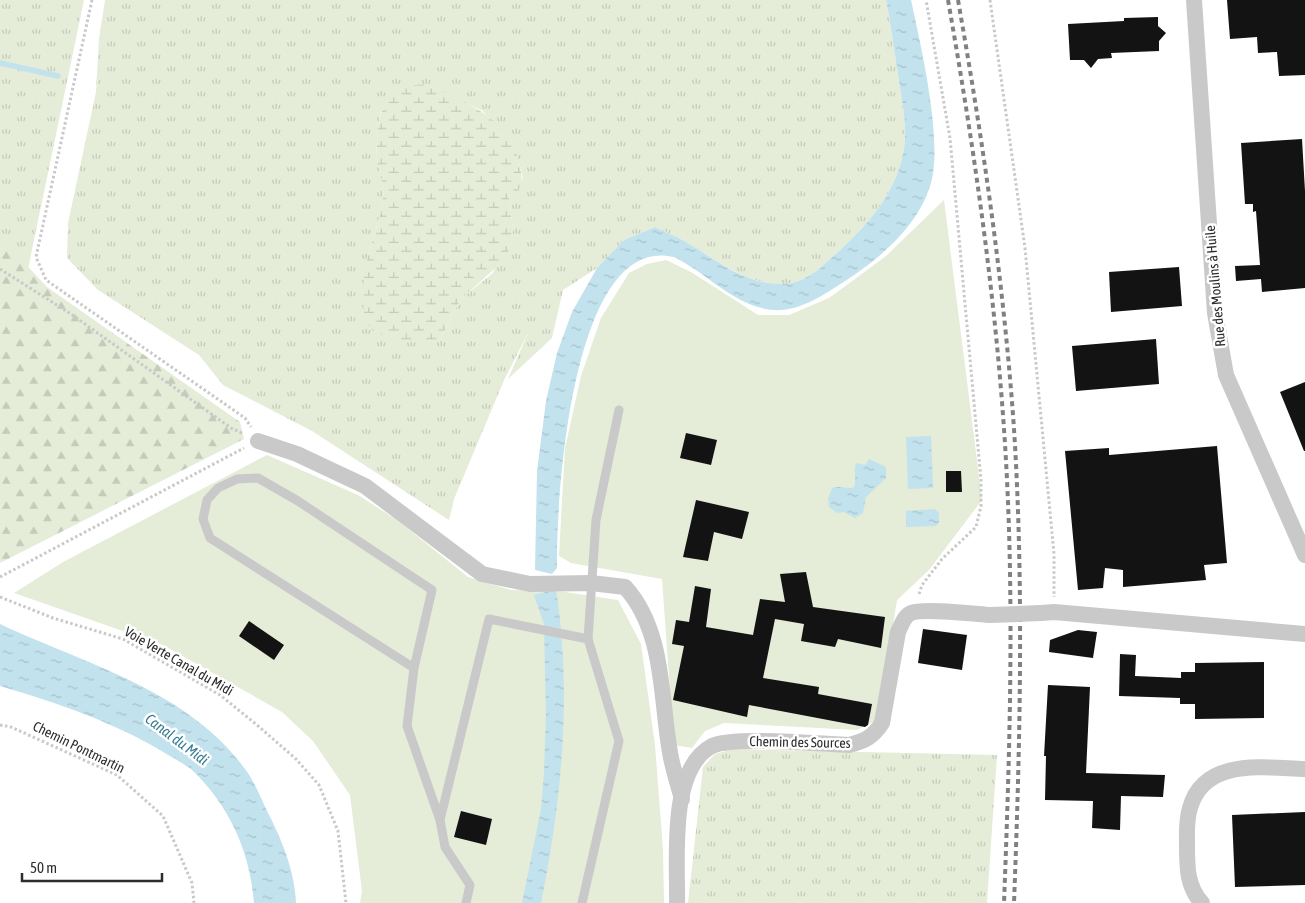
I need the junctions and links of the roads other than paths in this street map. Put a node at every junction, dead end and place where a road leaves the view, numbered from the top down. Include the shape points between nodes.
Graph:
1 (1194, 0) edge
2 (619, 410) dead end
3 (258, 441) road end
4 (1305, 555) edge
5 (591, 583) junction
6 (1305, 634) edge
7 (588, 639) junction
8 (414, 668) junction
9 (1305, 769) edge
10 (682, 799) junction
11 (440, 820) junction
12 (466, 903) edge
13 (582, 903) edge
14 (677, 903) edge
15 (1202, 903) edge

1 - 4 street, Rue des Moulins à Huile via 1219,344 1226,375
2 - 5 lane via 596,520
3 - 5 street via 297,454 365,486 482,574 530,584
5 - 7 lane
5 - 10 street via 625,587 636,599 651,631 671,757
6 - 10 street, Chemin des Sources, bridge via 1048,613 911,613 898,632 882,723 875,734 865,741 849,745 734,742 713,746 697,757 686,780
7 - 11 lane via 489,618
7 - 13 lane via 618,741
8 - 8 lane via 432,590 258,478 237,478 218,488 207,500 203,519 210,538
8 - 11 lane via 407,726
9 - 15 street via 1232,768 1202,785 1190,806 1187,863 1195,896
10 - 14 street, Chemin des Sources via 678,821
11 - 12 lane via 445,847 470,885

